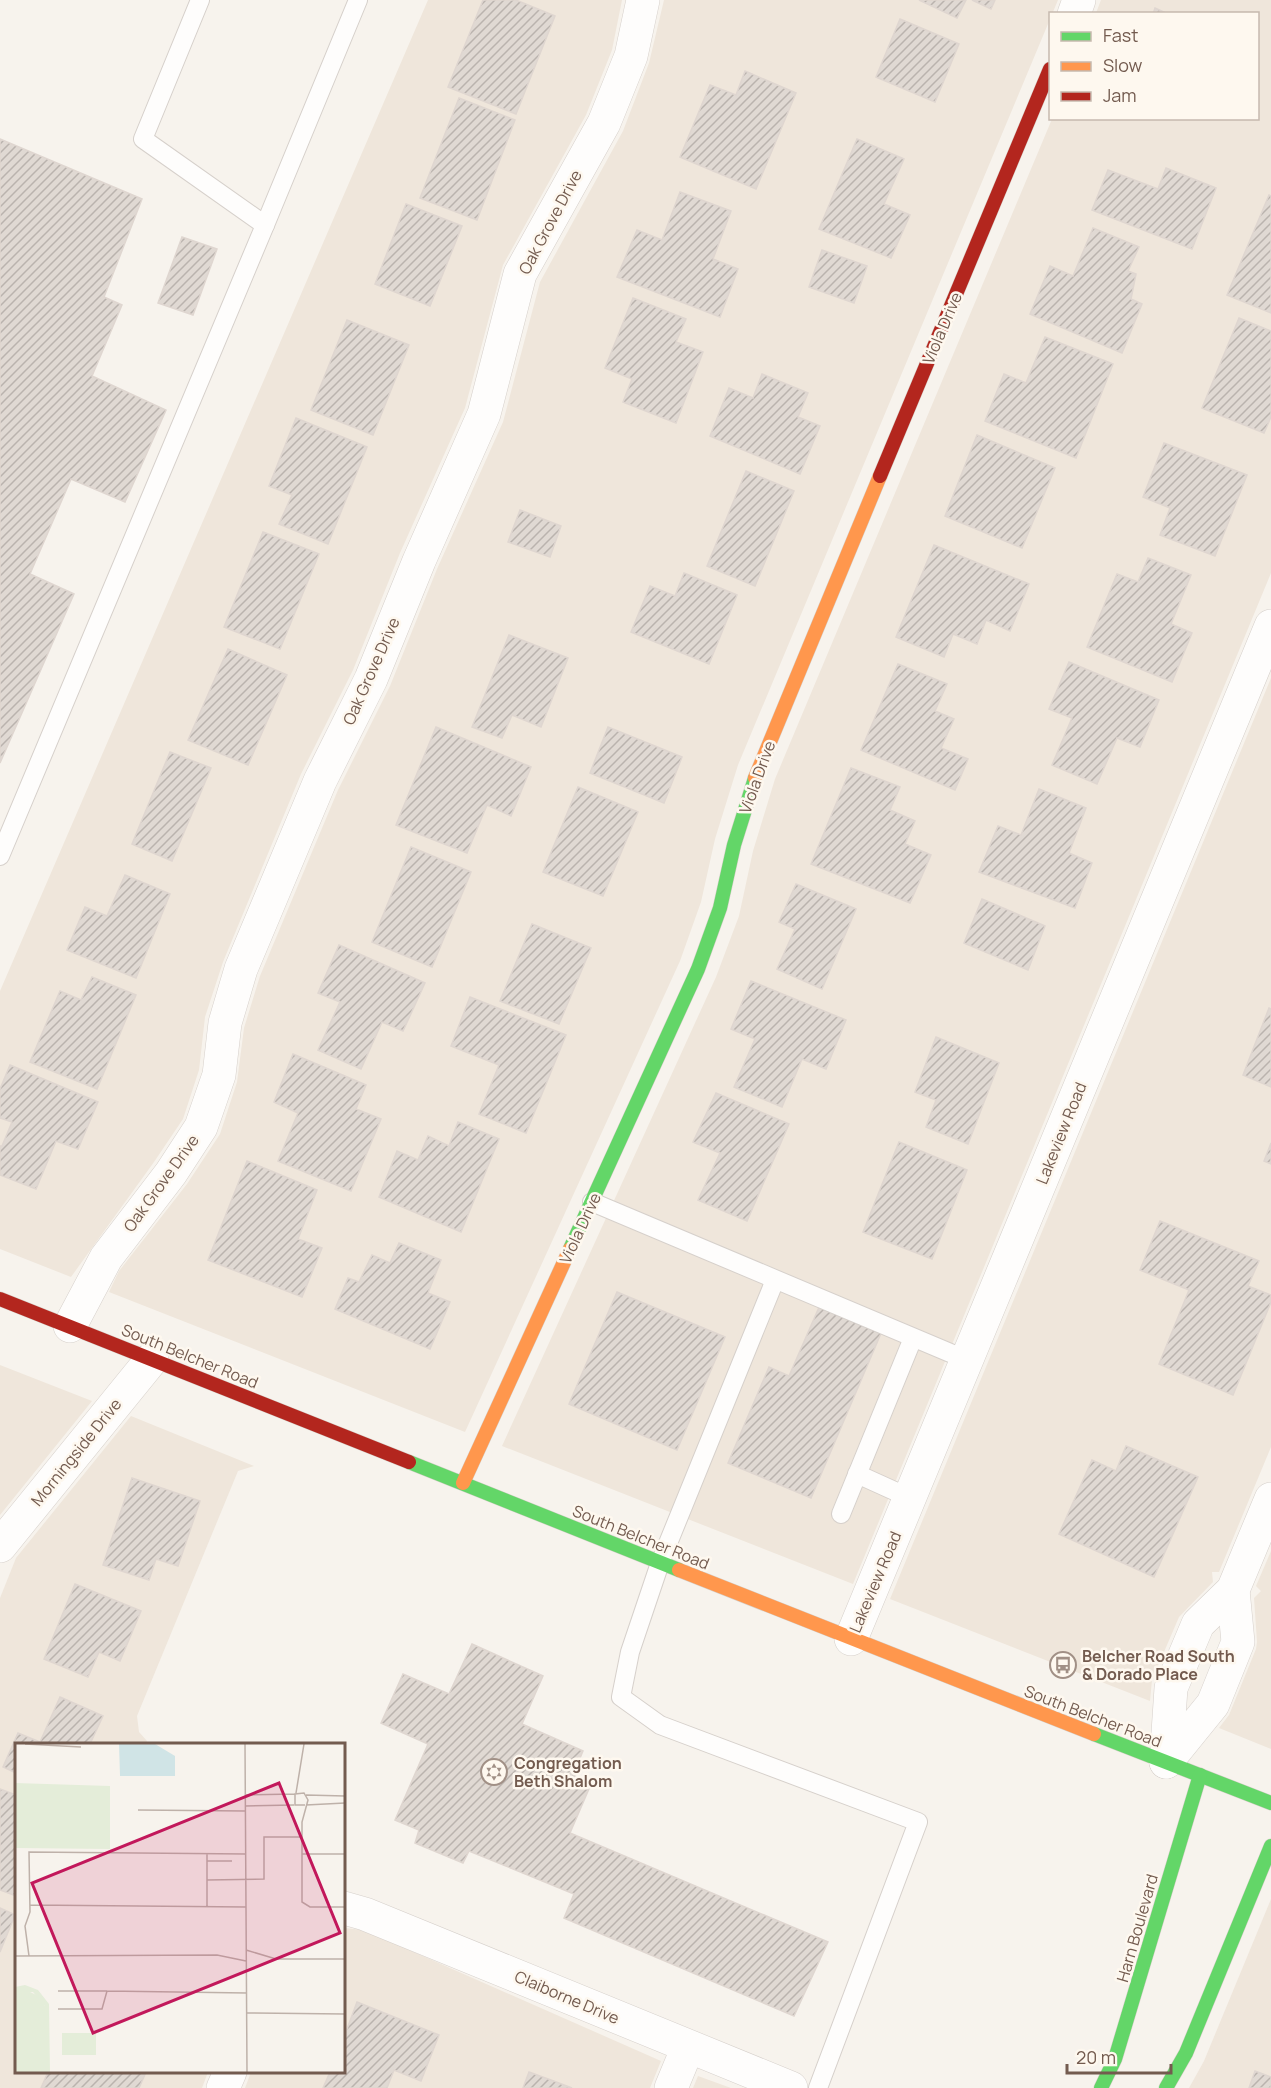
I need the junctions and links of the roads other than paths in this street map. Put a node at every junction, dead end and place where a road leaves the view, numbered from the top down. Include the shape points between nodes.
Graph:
1 (200, 0) edge
2 (357, 0) edge
3 (643, 0) edge
4 (1049, 71) edge
5 (265, 225) junction
6 (1271, 626) edge
7 (0, 856) edge
8 (592, 1202) junction
9 (775, 1280) junction
10 (0, 1299) edge
11 (70, 1326) junction
12 (913, 1338) junction
13 (152, 1359) junction
14 (967, 1360) junction
15 (857, 1474) junction
16 (463, 1483) junction
17 (910, 1497) junction
18 (1271, 1499) edge
19 (841, 1514) dead end
20 (0, 1546) edge
21 (660, 1563) junction
22 (1233, 1590) junction
23 (851, 1639) junction
24 (1166, 1762) junction
25 (1200, 1775) junction
26 (1271, 1803) edge
27 (1271, 1846) edge
28 (345, 1908) edge
29 (688, 2047) junction
30 (230, 2073) edge
31 (223, 2088) edge
32 (671, 2088) edge
33 (791, 2088) edge
34 (818, 2088) edge
35 (1101, 2088) edge
36 (1166, 2088) edge

1 - 5 lane via 143,139
2 - 5 lane
3 - 11 street, Oak Grove Drive via 631,56 604,123 520,274 484,414 371,679 320,781 241,969 225,1023 219,1075 201,1127 106,1258
4 - 8 street, Viola Drive via 757,772 734,845 720,909 698,969
5 - 7 lane
6 - 14 street, Lakeview Road
8 - 9 lane
8 - 16 street, Viola Drive
9 - 12 lane
9 - 21 lane
10 - 11 street, South Belcher Road
11 - 13 street, South Belcher Road
12 - 14 lane
12 - 15 lane
13 - 16 street, South Belcher Road
13 - 20 street, Morningside Drive
14 - 17 street, Lakeview Road
15 - 17 lane
15 - 19 lane
16 - 21 street, South Belcher Road
17 - 23 street, Lakeview Road
18 - 22 street
21 - 23 street, South Belcher Road
21 - 34 lane via 630,1652 621,1696 660,1725 918,1822
22 - 24 street via 1198,1624 1171,1688
22 - 24 street via 1238,1642 1213,1704
23 - 24 street, South Belcher Road
24 - 25 street, South Belcher Road
25 - 26 street, South Belcher Road
25 - 35 street, Harn Boulevard via 1115,2059
27 - 36 street via 1186,2053
28 - 29 street, Claiborne Drive
29 - 32 street
29 - 33 street, Claiborne Drive
30 - 31 street

